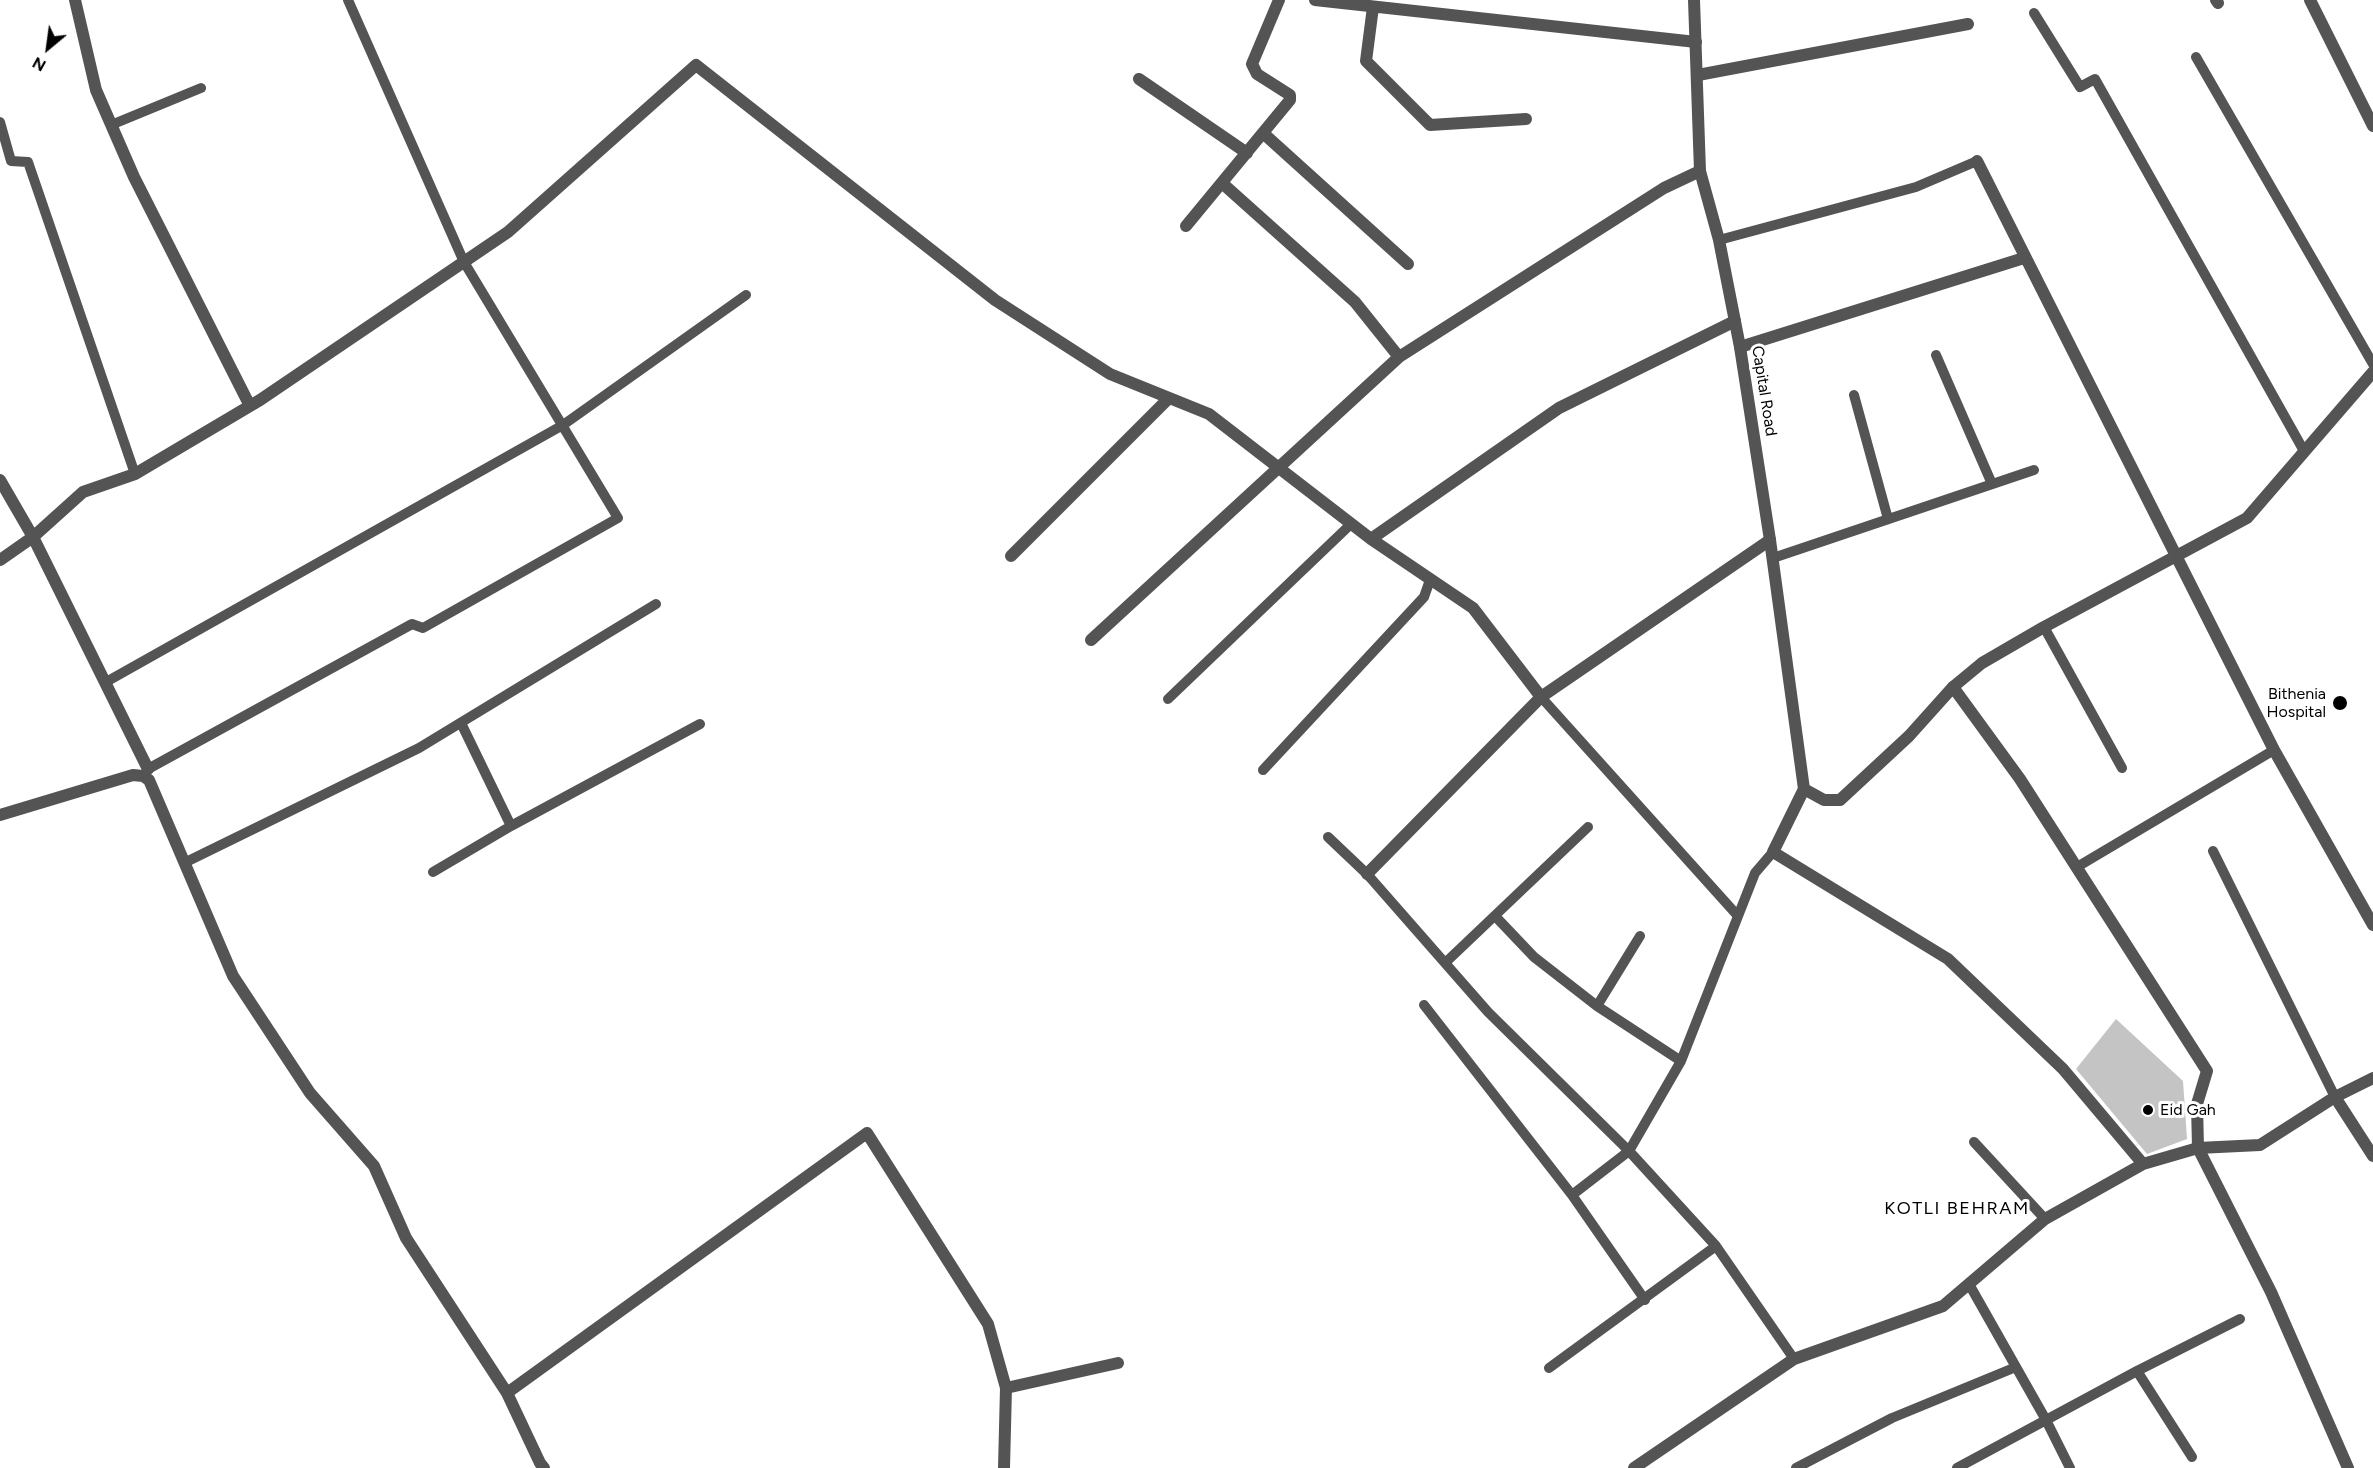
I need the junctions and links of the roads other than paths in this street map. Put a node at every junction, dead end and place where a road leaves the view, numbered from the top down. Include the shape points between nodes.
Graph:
1 (75, 0) edge
2 (348, 0) edge
3 (1279, 0) edge
4 (1315, 0) edge
5 (1694, 0) edge
6 (2310, 0) edge
7 (1373, 7) junction
8 (2034, 13) dead end
9 (1968, 24) dead end
10 (1696, 42) junction
11 (2196, 57) dead end
12 (1698, 75) junction
13 (1139, 79) dead end
14 (201, 88) dead end
15 (1526, 119) dead end
16 (0, 122) edge
17 (2372, 124) edge
18 (111, 125) junction
19 (1263, 133) junction
20 (1247, 153) junction
21 (1977, 161) joint
22 (1700, 171) junction
23 (1222, 183) junction
24 (1186, 226) dead end
25 (1719, 240) junction
26 (2024, 258) junction
27 (464, 262) junction
28 (1408, 264) dead end
29 (746, 295) dead end
30 (1735, 321) junction
31 (1740, 348) junction
32 (1936, 355) dead end
33 (1399, 357) junction
34 (2373, 364) edge
35 (2373, 372) edge
36 (1854, 395) dead end
37 (1169, 398) junction
38 (249, 406) junction
39 (563, 425) junction
40 (2304, 451) junction
41 (1279, 469) junction
42 (2034, 470) dead end
43 (135, 474) junction
44 (0, 480) edge
45 (1992, 484) junction
46 (1888, 519) junction
47 (1351, 524) junction
48 (33, 537) junction
49 (1371, 539) junction
50 (1770, 540) junction
51 (1011, 556) dead end
52 (2178, 556) junction
53 (1773, 558) junction
54 (0, 560) edge
55 (1430, 579) junction
56 (656, 604) dead end
57 (2044, 627) junction
58 (1091, 640) dead end
59 (106, 682) junction
60 (1953, 687) junction
61 (1541, 697) junction
62 (1168, 699) dead end
63 (461, 723) junction
64 (700, 724) dead end
65 (2274, 750) junction
66 (2122, 768) dead end
67 (148, 769) joint
68 (1263, 770) dead end
69 (1804, 789) junction
70 (0, 815) edge
71 (511, 826) junction
72 (1588, 827) dead end
73 (1328, 837) dead end
74 (2213, 851) dead end
75 (1773, 852) junction
76 (184, 863) junction
77 (2077, 867) junction
78 (433, 872) dead end
79 (1367, 874) junction
80 (1737, 915) junction
81 (1496, 916) junction
82 (2373, 925) edge
83 (1640, 936) dead end
84 (1445, 963) junction
85 (1424, 1005) dead end
86 (1596, 1006) junction
87 (1681, 1060) junction
88 (2373, 1078) edge
89 (2336, 1097) junction
90 (1974, 1142) dead end
91 (2198, 1148) junction
92 (1629, 1151) junction
93 (2373, 1156) edge
94 (2143, 1164) junction
95 (1572, 1195) junction
96 (2045, 1219) junction
97 (1716, 1246) junction
98 (1970, 1284) junction
99 (1646, 1300) junction
100 (2240, 1319) dead end
101 (1794, 1359) junction
102 (1118, 1363) dead end
103 (2016, 1367) junction
104 (1549, 1368) dead end
105 (2136, 1371) junction
106 (1006, 1388) junction
107 (507, 1393) junction
108 (2046, 1420) junction
109 (2192, 1457) dead end
110 (544, 1468) edge
111 (1004, 1468) edge
112 (1634, 1468) edge
113 (1796, 1468) edge
114 (1957, 1468) edge
115 (2070, 1468) edge
116 (2348, 1468) edge

1 - 18 street via 96,90
2 - 27 lane
3 - 19 street via 1252,64 1257,74 1290,95 1290,100
4 - 7 street
5 - 10 street, Capital Road
6 - 17 street
7 - 10 street
7 - 15 street via 1366,61 1430,125
8 - 40 lane via 2080,87 2095,79
9 - 12 street
10 - 12 street, Capital Road
11 - 34 lane
12 - 22 street, Capital Road
13 - 20 street
14 - 18 lane
16 - 43 lane via 11,160 28,162
18 - 38 street
19 - 20 street
19 - 28 street
20 - 23 street
21 - 25 lane via 1916,187
21 - 26 street
22 - 25 street, Capital Road
22 - 33 street via 1664,188
23 - 24 street
23 - 33 street via 1355,302
25 - 30 street, Capital Road
26 - 31 street
26 - 52 street
27 - 37 street via 508,232 696,65 995,300 1110,374
27 - 38 street
27 - 39 lane
29 - 39 lane
30 - 31 street, Capital Road
30 - 49 street via 1559,408
31 - 50 street, Capital Road
32 - 45 lane
33 - 41 street
35 - 40 street
36 - 46 lane
37 - 41 street via 1209,414
37 - 51 street
38 - 43 street
39 - 59 lane
39 - 67 lane via 618,518 423,628 412,624
40 - 52 street via 2247,518
41 - 47 street
41 - 58 street
42 - 45 lane
43 - 48 street via 83,492
44 - 48 street
45 - 46 lane
46 - 53 lane
47 - 49 street
47 - 62 lane
48 - 54 street
48 - 59 street
49 - 55 street
50 - 53 street, Capital Road
50 - 61 street
52 - 57 street
52 - 65 street
53 - 69 street, Capital Road
55 - 61 street via 1473,608
55 - 68 lane via 1424,597
56 - 63 lane
57 - 60 street via 1982,663
57 - 66 lane
59 - 67 street
60 - 69 street via 1909,736 1840,800 1824,800
60 - 77 street
61 - 79 street
61 - 80 lane
63 - 71 lane
63 - 76 lane via 419,748
64 - 71 lane
65 - 77 lane
65 - 82 street
69 - 75 street
70 - 76 street via 133,775 143,776 149,780
71 - 78 lane
72 - 81 lane
73 - 79 lane
74 - 89 lane
75 - 80 lane via 1755,873
75 - 94 street via 1948,959 2063,1069
76 - 107 street via 232,976 310,1093 374,1166 406,1238
77 - 91 street via 2207,1071 2197,1104
79 - 84 lane
80 - 87 lane
81 - 84 lane
81 - 86 lane via 1534,957
83 - 86 lane
84 - 92 lane via 1488,1012
85 - 95 lane
86 - 87 lane
87 - 92 lane
88 - 89 street
89 - 91 street via 2260,1145
89 - 93 street
90 - 96 lane
91 - 94 street
91 - 116 street via 2271,1292
92 - 95 lane
92 - 97 lane
94 - 96 street
95 - 99 lane
96 - 98 street
97 - 99 lane
97 - 101 lane
98 - 101 street via 1943,1306
98 - 103 lane
99 - 104 lane
100 - 105 lane
101 - 112 street
102 - 106 street
103 - 108 lane
103 - 113 lane via 1892,1418
105 - 108 lane
105 - 109 lane
106 - 107 street via 988,1324 867,1133
106 - 111 street
107 - 110 street
108 - 114 lane
108 - 115 lane

